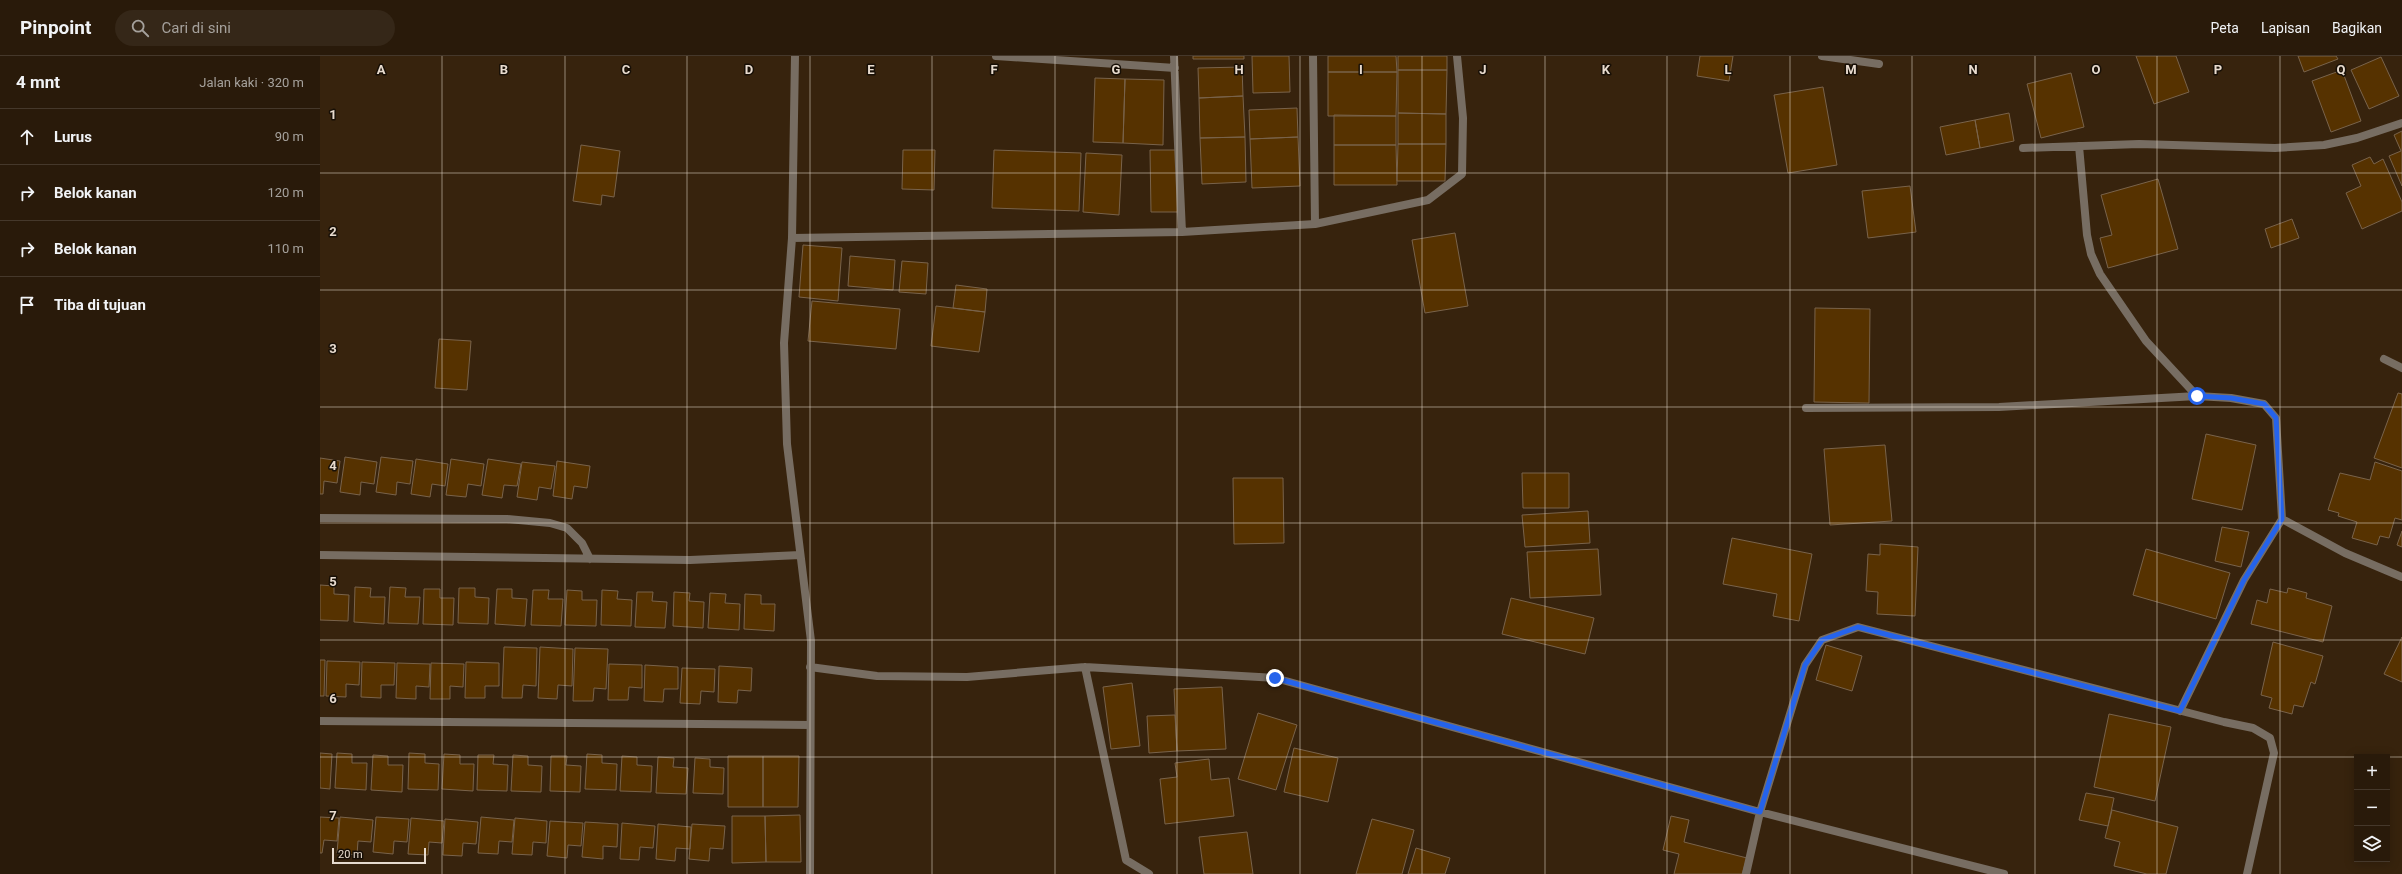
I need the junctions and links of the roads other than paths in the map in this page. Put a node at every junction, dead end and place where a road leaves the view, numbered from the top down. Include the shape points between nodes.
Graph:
1 (795, 56) edge
2 (996, 56) edge
3 (1174, 56) edge
4 (1313, 56) edge
5 (1457, 56) edge
6 (1822, 56) edge
7 (1879, 64) dead end
8 (1175, 68) junction
9 (2402, 123) edge
10 (2079, 146) junction
11 (2023, 148) dead end
12 (1315, 224) junction
13 (1182, 232) junction
14 (792, 238) junction
15 (2384, 359) dead end
16 (2402, 368) edge
17 (2197, 396) junction
18 (1806, 408) dead end
19 (320, 518) edge
20 (2282, 519) junction
21 (320, 555) edge
22 (800, 556) junction
23 (590, 559) junction
24 (2402, 578) edge
25 (810, 667) junction
26 (1086, 667) junction
27 (2180, 711) junction
28 (320, 720) edge
29 (810, 725) junction
30 (1760, 812) junction
31 (810, 874) edge
32 (1149, 874) edge
33 (1746, 874) edge
34 (2004, 874) edge
35 (2247, 874) edge

1 - 14 street
2 - 8 street
3 - 8 street
4 - 12 street
5 - 12 street via 1463,118 1462,174 1428,200
6 - 7 street
8 - 13 street
9 - 10 street via 2357,138 2324,145 2275,148 2139,144
10 - 11 street
10 - 17 street via 2087,235 2091,254 2100,274 2146,341
12 - 13 street
13 - 14 street
14 - 22 street via 784,343 787,444
15 - 16 street
17 - 18 street via 1999,407
17 - 20 street via 2231,398 2264,404 2276,418
19 - 23 street via 507,519 550,523 567,528 582,543
20 - 24 street via 2345,553
20 - 27 street via 2244,580
21 - 23 street
22 - 23 street via 690,560
22 - 25 street via 811,641
25 - 26 street via 877,676 959,677
25 - 29 street
26 - 30 street via 1275,678
26 - 32 street via 1126,860
27 - 30 street via 1858,627 1822,640 1805,665
27 - 35 street via 2253,728 2270,738 2274,753
28 - 29 street
29 - 31 street
30 - 33 street
30 - 34 street

